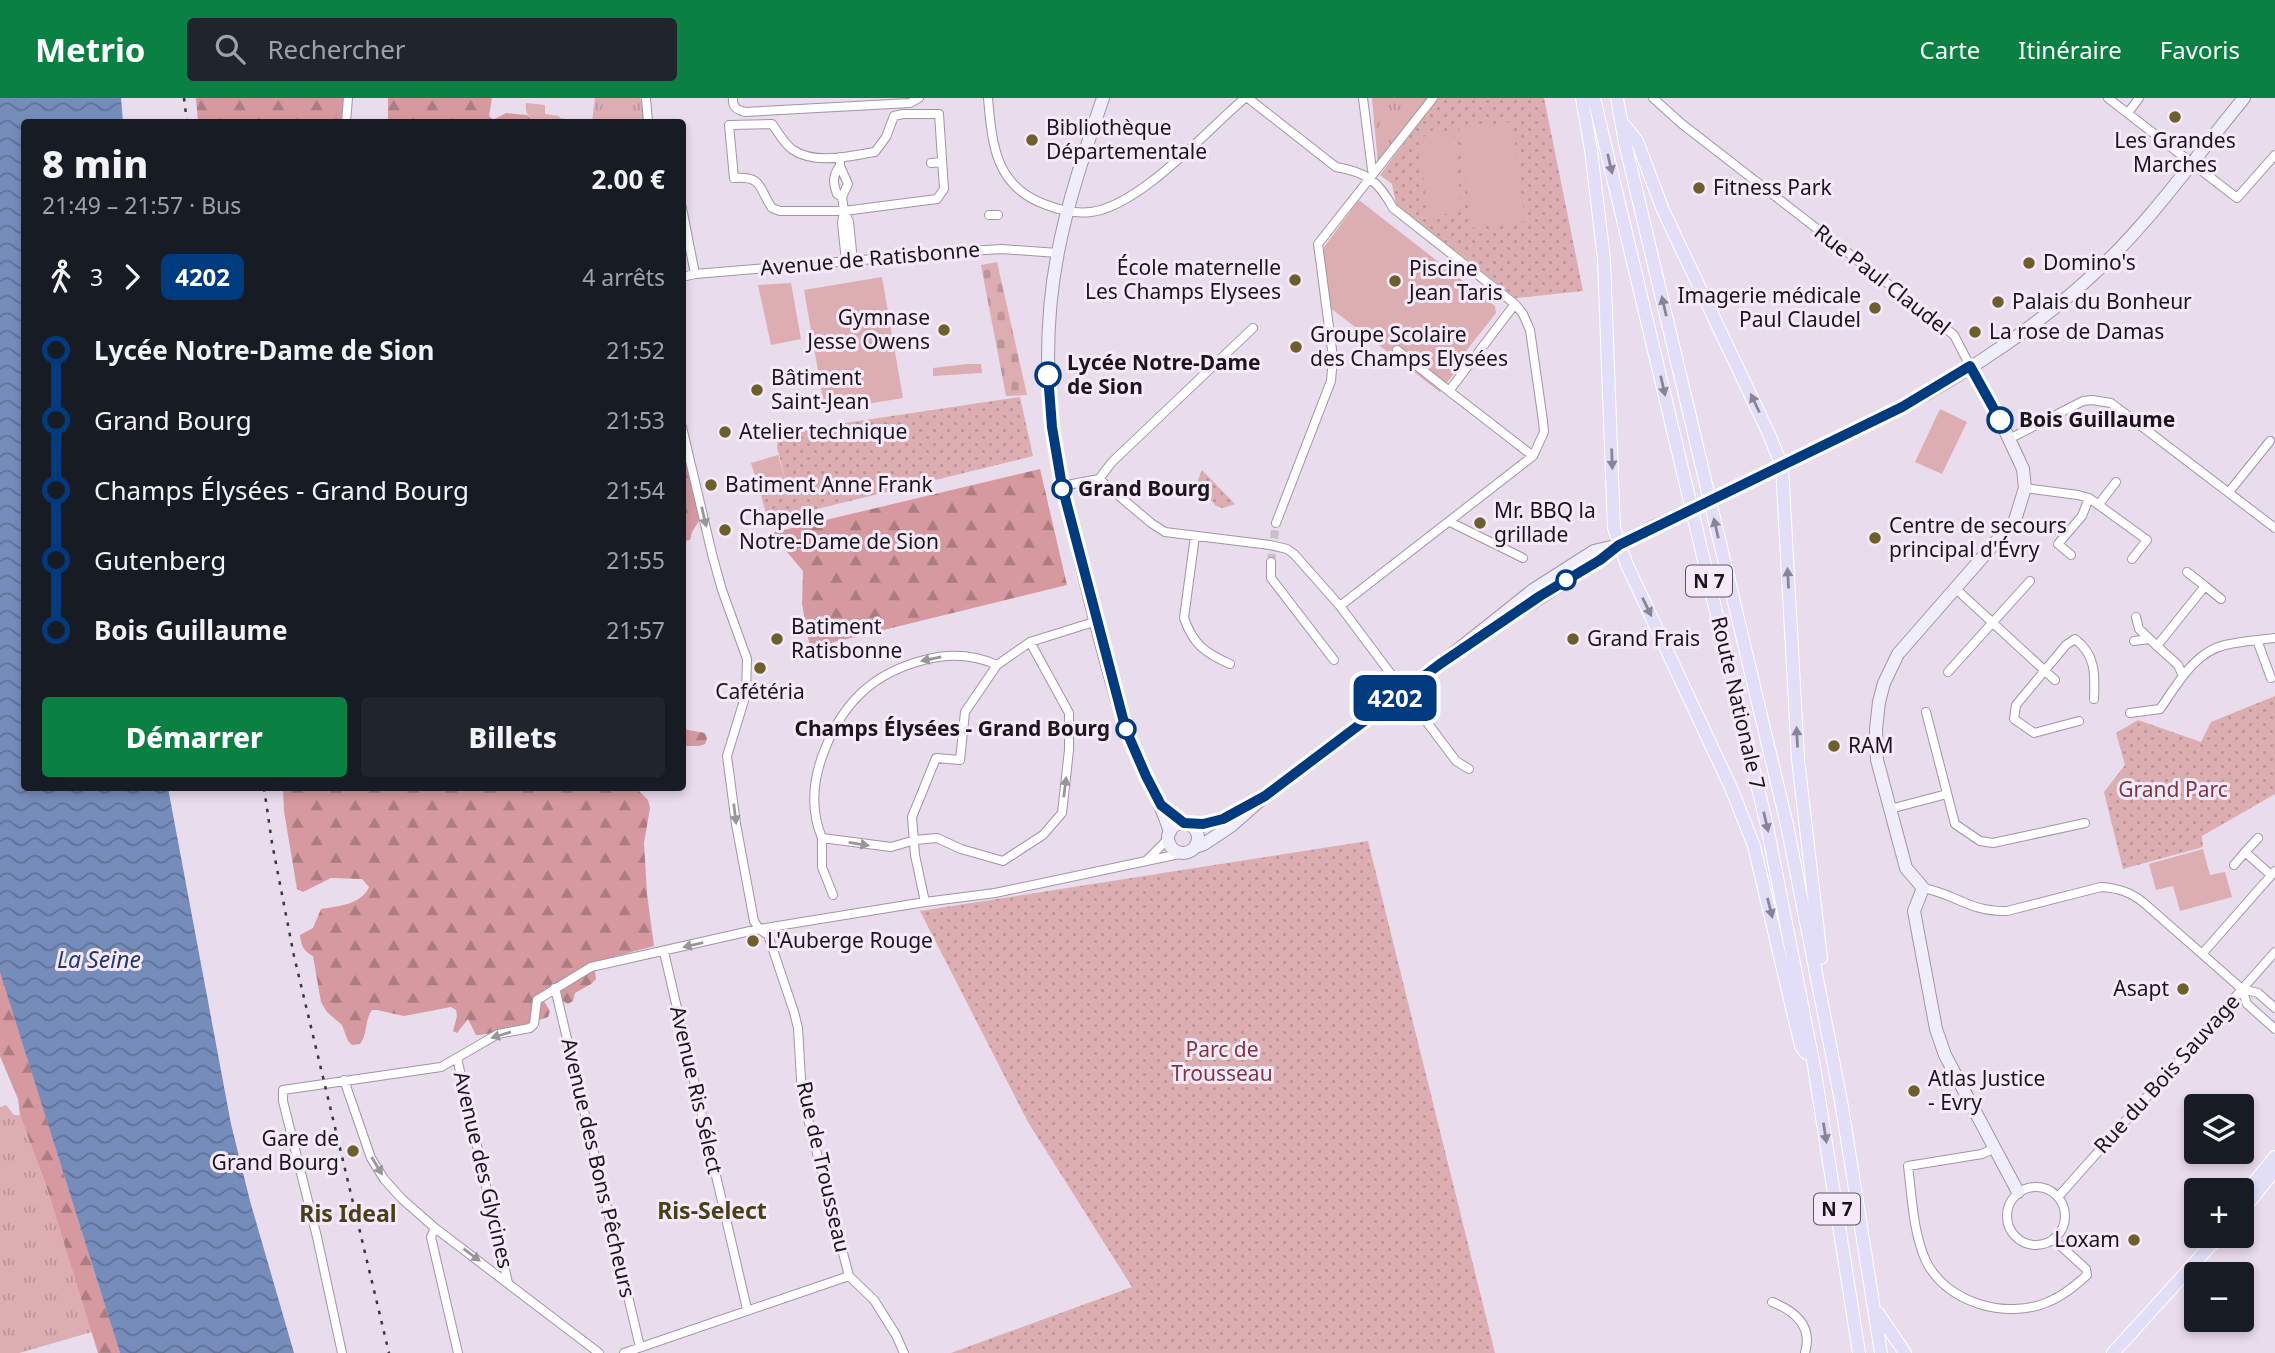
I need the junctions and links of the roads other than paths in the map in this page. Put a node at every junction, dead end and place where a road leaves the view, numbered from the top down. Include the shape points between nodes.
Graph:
1 (348, 98) edge
2 (646, 98) edge
3 (733, 98) edge
4 (919, 98) edge
5 (988, 98) edge
6 (1103, 98) edge
7 (1247, 98) edge
8 (1363, 98) edge
9 (1433, 98) edge
10 (1582, 98) edge
11 (1594, 98) edge
12 (1617, 98) edge
13 (1653, 98) edge
14 (2108, 98) edge
15 (2139, 98) edge
16 (2244, 98) edge
17 (2128, 113) junction
18 (346, 119) edge
19 (648, 119) edge
20 (1621, 121) junction
21 (2275, 155) edge
22 (840, 162) junction
23 (942, 162) junction
24 (931, 163) dead end
25 (2193, 164) junction
26 (1371, 174) junction
27 (842, 197) junction
28 (844, 211) junction
29 (1068, 212) junction
30 (686, 225) edge
31 (968, 241) dead end
32 (970, 251) junction
33 (1058, 253) junction
34 (850, 261) junction
35 (695, 274) junction
36 (686, 276) edge
37 (1515, 304) junction
38 (1253, 328) dead end
39 (1397, 350) dead end
40 (1970, 366) junction
41 (1449, 391) junction
42 (2009, 439) junction
43 (2270, 440) dead end
44 (686, 444) edge
45 (1533, 456) junction
46 (1782, 466) junction
47 (1099, 479) junction
48 (2116, 482) dead end
49 (1062, 486) junction
50 (2025, 488) junction
51 (2229, 492) junction
52 (2089, 498) junction
53 (2099, 504) junction
54 (1450, 522) junction
55 (1276, 523) tunnel mouth
56 (2275, 528) edge
57 (1195, 536) junction
58 (1619, 545) junction
59 (2071, 555) dead end
60 (1523, 558) dead end
61 (2132, 559) dead end
62 (1271, 562) tunnel mouth
63 (2187, 572) dead end
64 (2030, 581) dead end
65 (2205, 586) junction
66 (1956, 589) junction
67 (2221, 598) dead end
68 (1340, 606) junction
69 (2136, 617) dead end
70 (1097, 621) junction
71 (1993, 622) junction
72 (2275, 638) edge
73 (2149, 639) junction
74 (2257, 640) junction
75 (2134, 641) dead end
76 (1030, 642) junction
77 (2157, 646) junction
78 (1334, 660) dead end
79 (1230, 664) dead end
80 (997, 665) junction
81 (2045, 670) junction
82 (1948, 672) dead end
83 (2183, 676) junction
84 (2271, 678) dead end
85 (2055, 680) dead end
86 (1403, 692) junction
87 (2094, 699) dead end
88 (1926, 712) dead end
89 (2130, 713) dead end
90 (2078, 721) dead end
91 (1469, 769) dead end
92 (1947, 794) junction
93 (1265, 796) junction
94 (1161, 805) junction
95 (1890, 809) junction
96 (1186, 823) junction
97 (2085, 824) dead end
98 (1169, 835) junction
99 (822, 838) junction
100 (2258, 838) dead end
101 (915, 840) junction
102 (1189, 850) junction
103 (2245, 852) junction
104 (1147, 860) junction
105 (2234, 865) dead end
106 (2273, 873) edge
107 (1923, 888) junction
108 (833, 895) dead end
109 (925, 902) junction
110 (760, 929) junction
111 (664, 952) junction
112 (2275, 952) edge
113 (2202, 954) junction
114 (555, 988) junction
115 (2242, 989) junction
116 (2275, 1008) edge
117 (1827, 1025) junction
118 (2275, 1029) edge
119 (457, 1058) junction
120 (1814, 1066) junction
121 (344, 1080) junction
122 (1995, 1148) junction
123 (2275, 1157) edge
124 (2275, 1170) edge
125 (2254, 1182) edge
126 (2018, 1192) junction
127 (2058, 1197) junction
128 (2254, 1197) edge
129 (435, 1228) junction
130 (2053, 1239) junction
131 (2206, 1248) edge
132 (849, 1276) junction
133 (508, 1283) junction
134 (1772, 1302) dead end
135 (1873, 1305) junction
136 (747, 1309) junction
137 (640, 1347) junction
138 (342, 1353) edge
139 (458, 1353) edge
140 (599, 1353) edge
141 (624, 1353) edge
142 (904, 1353) edge
143 (1805, 1353) edge
144 (1859, 1353) edge
145 (1881, 1353) edge
146 (1905, 1353) edge
147 (2113, 1353) edge

1 - 18 street
2 - 19 street
3 - 4 street via 733,105 745,112 910,103
5 - 29 street via 991,136 1009,180 1039,202
6 - 29 main road
7 - 26 street via 1336,167
7 - 29 street via 1145,188 1109,208
8 - 26 street
9 - 26 street
10 -> 58 main road via 1604,259 1614,528
11 -> 120 main road, Route Nationale 7 / N 7 via 1767,826
12 - 20 main road, Route Nationale 7 / N 7
13 - 40 street, Rue Paul Claudel via 1954,335
14 - 17 street
15 - 17 street
16 - 25 main road
17 - 25 street
46 -> 20 main road via 1663,210 1637,141
117 -> 20 main road, Route Nationale 7 / N 7 via 1787,825
21 - 25 street via 2237,198
22 - 23 street via 874,152 894,116 939,114
22 - 27 street via 848,184
22 - 27 street via 833,183
22 - 28 street via 791,149 772,124 729,125 734,178 755,179 772,208
23 - 24 street
23 - 28 street via 944,189 937,199 919,196
25 - 40 main road via 2098,270 2036,321
26 - 37 street via 1393,208
26 - 55 street via 1318,244 1331,381
27 - 28 street
28 - 34 street
29 - 33 main road
30 - 35 street
31 - 32 street
32 - 33 street, Avenue de Ratisbonne
32 - 34 street, Avenue de Ratisbonne
33 - 49 main road via 1048,375
34 - 35 street, Avenue de Ratisbonne via 724,267
35 - 36 street, Avenue de Ratisbonne
37 - 41 street
37 - 45 street via 1530,330 1543,421 1544,432
38 - 47 street
39 - 41 street
40 - 42 main road
40 - 46 main road via 1902,407
41 - 45 street
42 - 50 main road via 2020,461
42 - 51 street via 2072,405 2102,401 2120,408
43 - 51 street
44 -> 110 street, Rue de Trousseau via 722,590 747,659 746,695 727,756 754,921
45 - 54 street
46 - 58 main road, bridge
117 -> 46 main road via 1798,759
47 - 49 street
47 - 57 street via 1165,532
48 - 53 street
49 - 70 main road
50 - 52 street
50 - 66 main road via 2015,520
51 - 56 street
52 - 53 street
52 - 59 street via 2082,516 2058,544
53 - 61 street via 2147,540
54 - 60 street
54 - 68 street
57 - 68 street via 1287,549
57 - 79 street via 1184,618 1198,644
58 - 86 main road via 1594,551 1533,590
58 -> 120 main road via 1754,846 1801,1046
62 - 78 street via 1271,578
63 - 65 street
64 - 71 street
65 - 67 street
65 - 77 street
66 - 71 street
66 - 95 main road via 1898,654 1884,682 1877,751
68 - 86 street
69 - 73 street via 2139,629
70 - 76 street
70 - 94 main road via 1126,730
71 - 81 street
71 - 82 street
72 - 74 street
73 - 75 street
73 - 77 street
74 - 83 street via 2209,651
74 - 84 street
76 - 80 street
101 -> 76 street via 937,838 1003,861 1042,835 1062,813 1069,713
77 - 83 street
80 -> 99 street via 971,656 933,657 888,672 858,695 838,720 820,762 814,794
80 - 101 street via 965,712 960,760 936,758 912,817
81 - 85 street
81 - 87 street via 2075,639 2085,647 2095,670
81 - 90 street via 2016,705 2014,719 2034,733
83 - 89 street via 2160,709
86 - 91 street via 1456,761
86 - 93 main road
88 - 92 street
92 - 95 street
92 - 97 street via 1955,824 1980,841 1993,843
93 - 96 main road via 1214,823
93 - 102 main road via 1231,826
94 - 96 main road
94 - 98 main road
95 - 107 main road via 1906,868
96 - 98 main road via 1176,825
96 - 102 main road via 1198,834 1198,843
98 - 102 main road via 1173,849
98 - 104 street
99 -> 101 street via 891,847
99 - 108 street via 822,867
100 - 103 street
101 - 109 street
102 - 104 street
103 - 105 street
103 - 106 street
104 - 109 street via 995,893
106 - 113 street
107 - 113 street via 1965,905 2007,911 2101,887 2117,888 2138,898
107 - 122 main road via 1914,911 1936,1029
109 - 110 street
110 -> 111 street
110 - 132 street, Rue de Trousseau via 768,935 794,1012 802,1097
111 - 114 street via 591,967
111 - 136 street, Avenue Ris Sélect
112 - 115 street, Rue du Bois Sauvage
113 - 115 street
114 -> 119 street via 537,1000 530,1028 498,1034
114 - 137 street, Avenue des Bons Pêcheurs
115 - 116 street via 2258,993
115 - 118 street via 2247,1004
115 - 127 street, Rue du Bois Sauvage
117 - 135 main road, N 7
119 - 121 street via 434,1069
119 - 133 street, Avenue des Glycines
120 -> 144 main road, N 7
121 -> 129 street via 371,1158 402,1199
121 - 138 street via 283,1090
122 - 126 main road
122 - 130 street via 1908,1166 1926,1262 1953,1293 2000,1309 2025,1309 2071,1290 2087,1275
123 - 125 main road
124 - 128 main road
126 - 127 street via 2039,1187
126 - 130 street via 2006,1216 2012,1233 2027,1244
127 - 130 street via 2065,1214
129 -> 133 street
129 - 139 street via 431,1237
131 - 147 main road
132 - 136 street
132 - 142 street, Rue de Trousseau via 873,1300
133 - 140 street
134 - 143 street via 1799,1317 1806,1331
135 - 145 main road, N 7
135 - 146 main road
136 - 137 street
137 - 141 street

